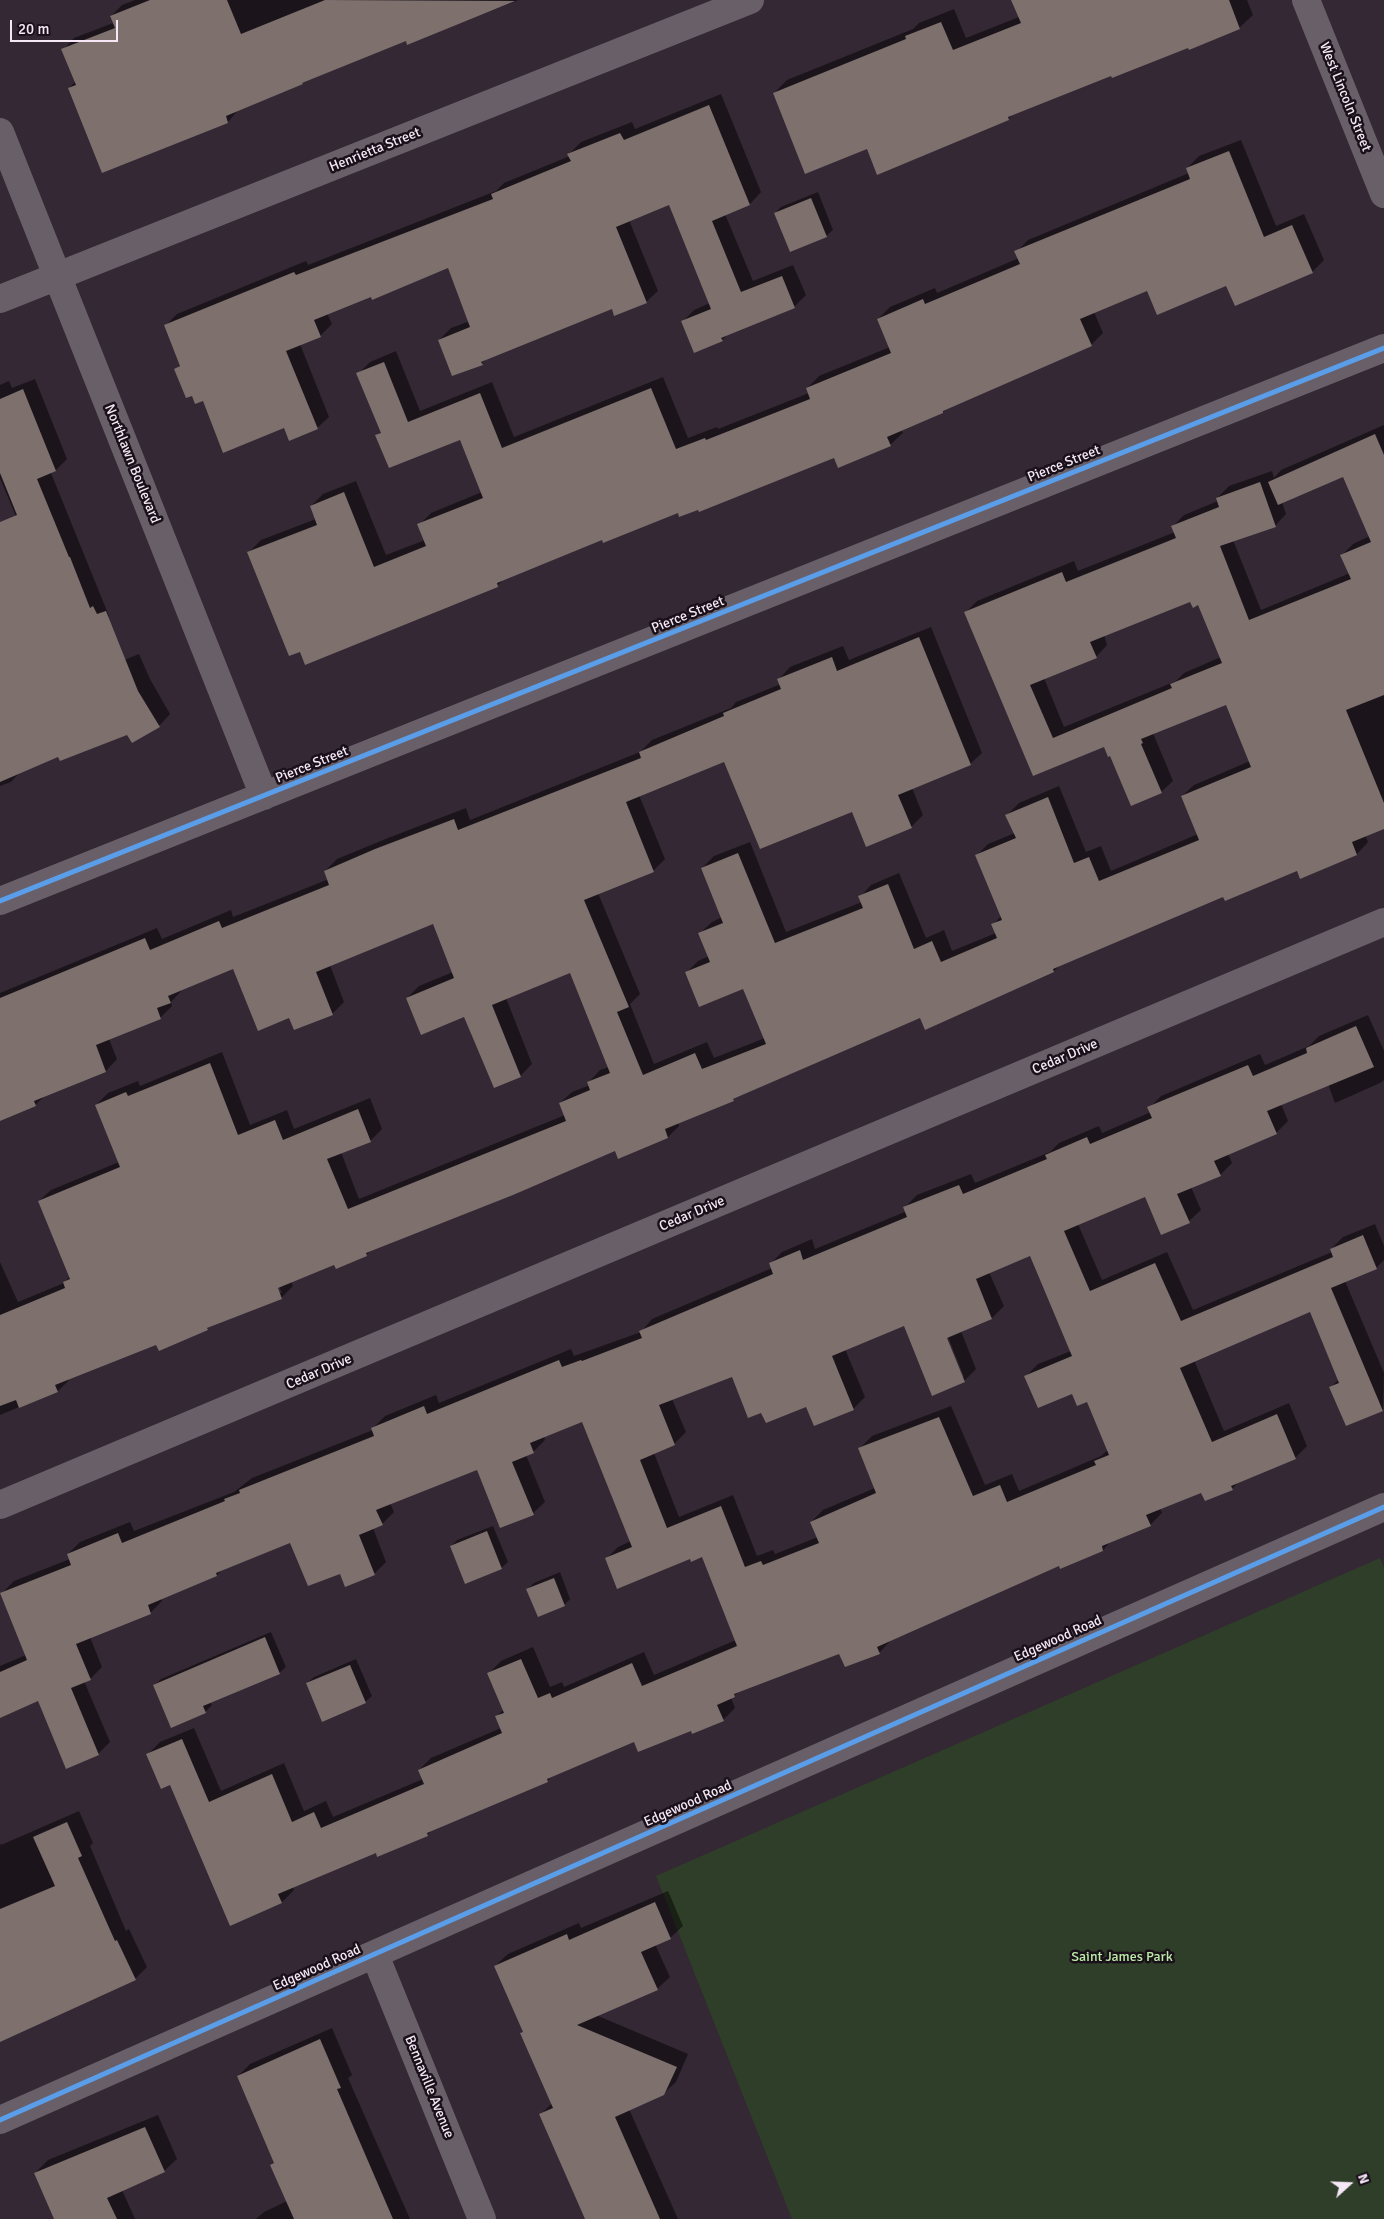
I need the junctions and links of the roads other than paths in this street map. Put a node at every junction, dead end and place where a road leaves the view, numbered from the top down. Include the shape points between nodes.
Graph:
1 (750, 0) edge
2 (1306, 0) edge
3 (0, 132) edge
4 (1384, 194) edge
5 (58, 276) junction
6 (0, 299) edge
7 (1384, 348) edge
8 (264, 796) junction
9 (0, 901) edge
10 (1384, 922) edge
11 (0, 1506) edge
12 (1384, 1507) edge
13 (375, 1955) junction
14 (0, 2120) edge
15 (482, 2219) edge

1 - 5 street, Henrietta Street
2 - 4 street, West Lincoln Street
3 - 5 street, Northlawn Boulevard
5 - 6 street, Henrietta Street
5 - 8 street, Northlawn Boulevard
7 - 8 street, Pierce Street
8 - 9 street, Pierce Street
10 - 11 street, Cedar Drive
12 - 13 street, Edgewood Road
13 - 14 street, Edgewood Road
13 - 15 street, Bennaville Avenue

